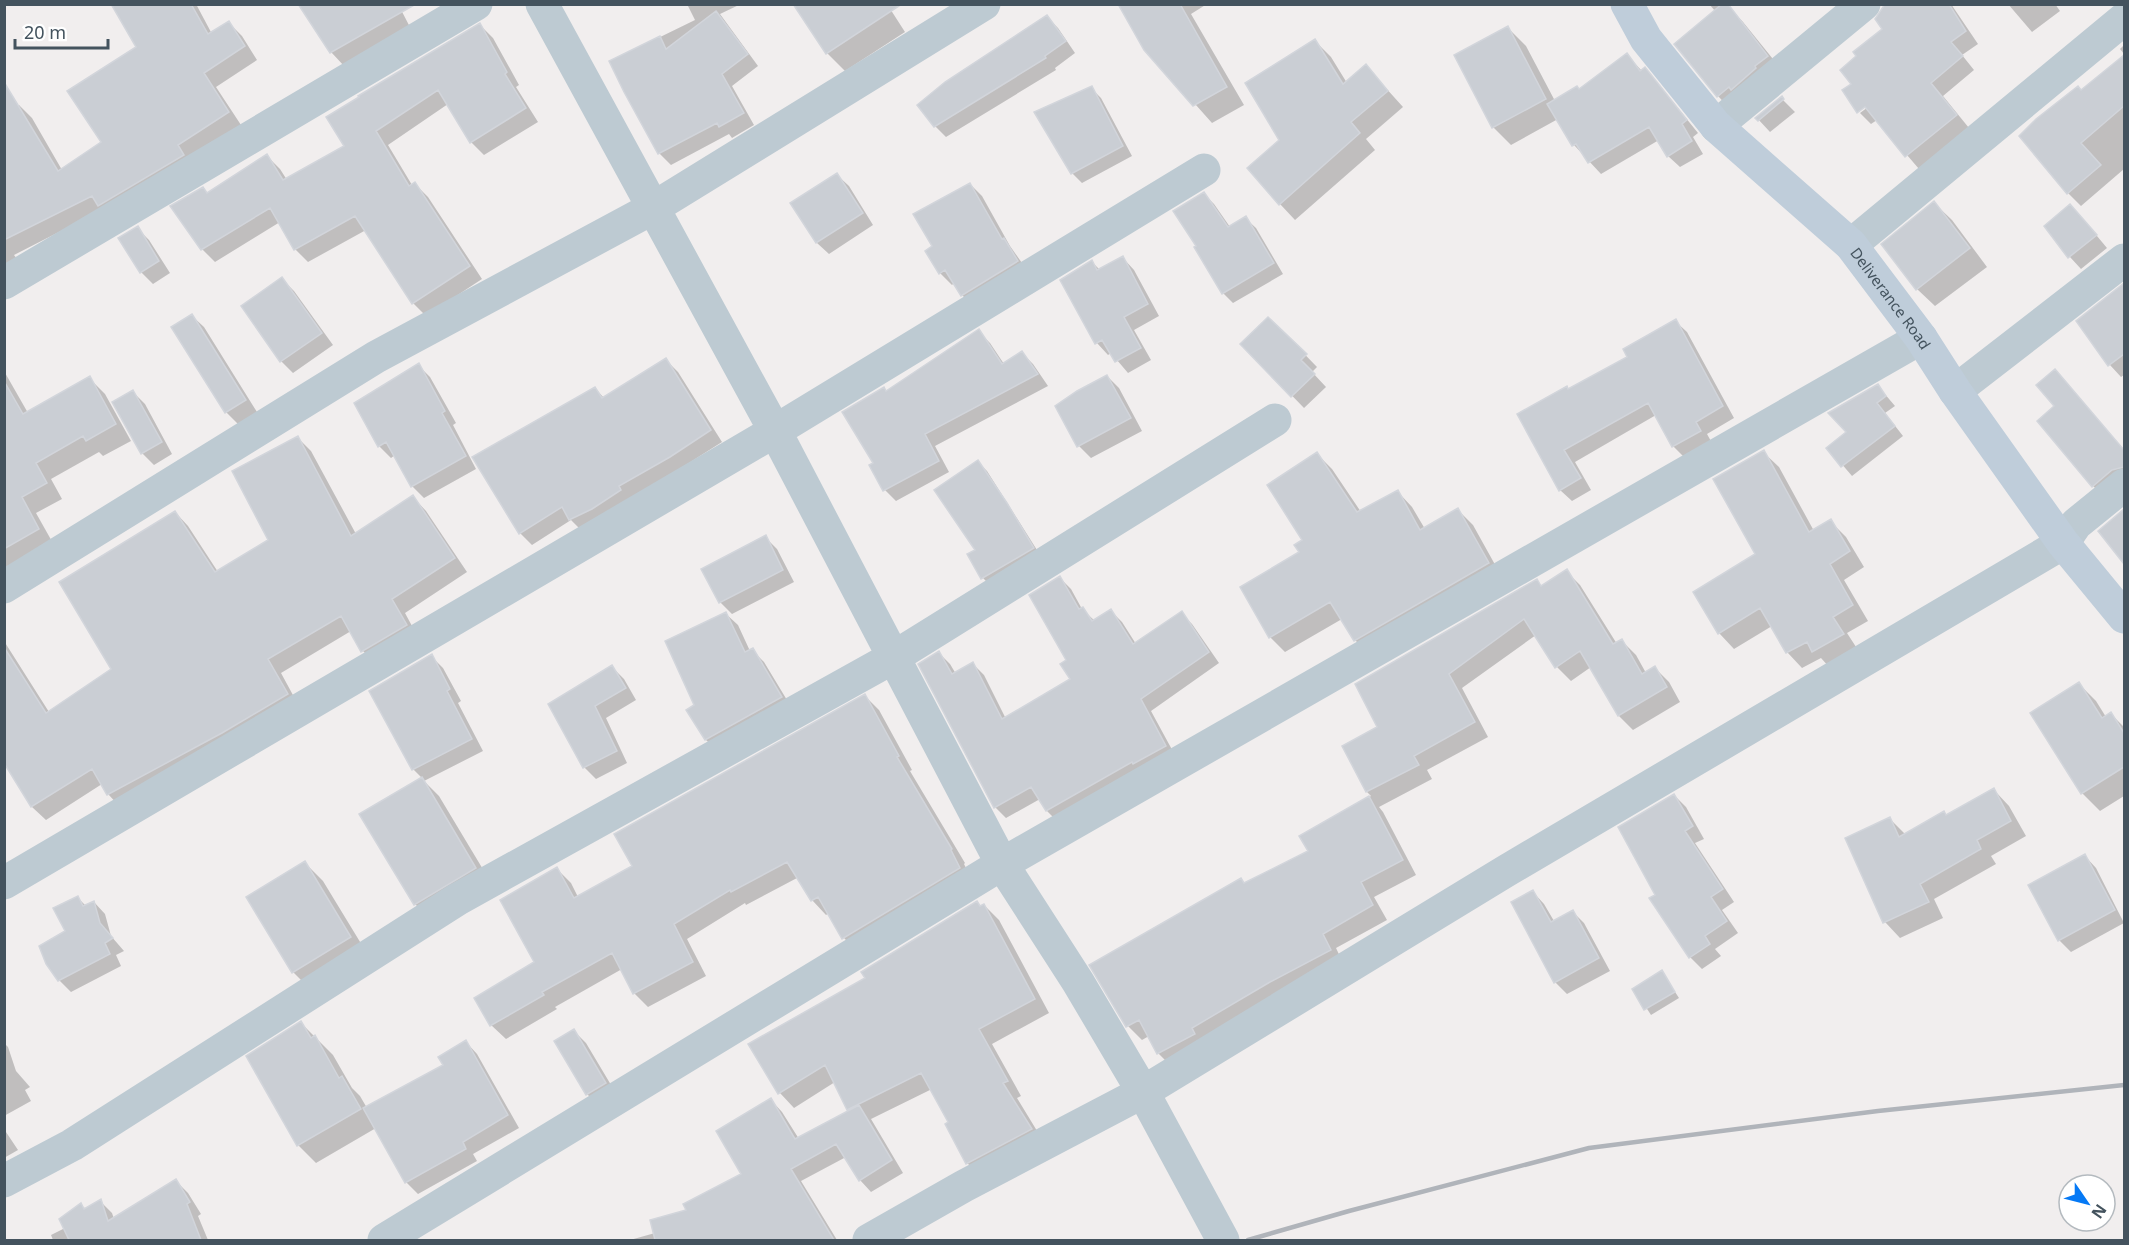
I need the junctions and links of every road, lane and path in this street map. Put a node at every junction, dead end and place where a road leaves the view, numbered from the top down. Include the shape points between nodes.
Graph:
1 (476, 4) edge
2 (542, 4) edge
3 (984, 4) edge
4 (1627, 4) edge
5 (1864, 4) edge
6 (2124, 19) edge
7 (1716, 126) junction
8 (1204, 170) dead end
9 (653, 208) junction
10 (1851, 245) junction
11 (2124, 260) edge
12 (4, 283) edge
13 (1921, 338) junction
14 (1955, 391) junction
15 (1275, 420) dead end
16 (775, 431) junction
17 (2124, 485) edge
18 (2063, 543) junction
19 (4, 587) edge
20 (2124, 617) edge
21 (894, 657) junction
22 (1002, 864) junction
23 (4, 883) edge
24 (1143, 1092) junction
25 (4, 1181) edge
26 (384, 1240) edge
27 (869, 1240) edge
28 (1223, 1240) edge

1 - 12 street
2 - 9 street
3 - 9 street
4 - 7 street, Deliverance Road via 1646,39
5 - 7 street
6 - 10 street
7 - 10 street, Deliverance Road
8 - 16 street
9 - 16 street
9 - 19 street via 376,357
10 - 13 street, Deliverance Road
11 - 14 street
13 - 14 street, Deliverance Road
13 - 22 street
14 - 18 street, Deliverance Road
15 - 21 street
16 - 21 street
16 - 23 street
17 - 18 street via 2076,524
18 - 20 street, Deliverance Road
18 - 24 street via 1506,871
21 - 22 street
21 - 25 street via 458,898 72,1145
22 - 24 street
22 - 26 street
24 - 27 street
24 - 28 street

